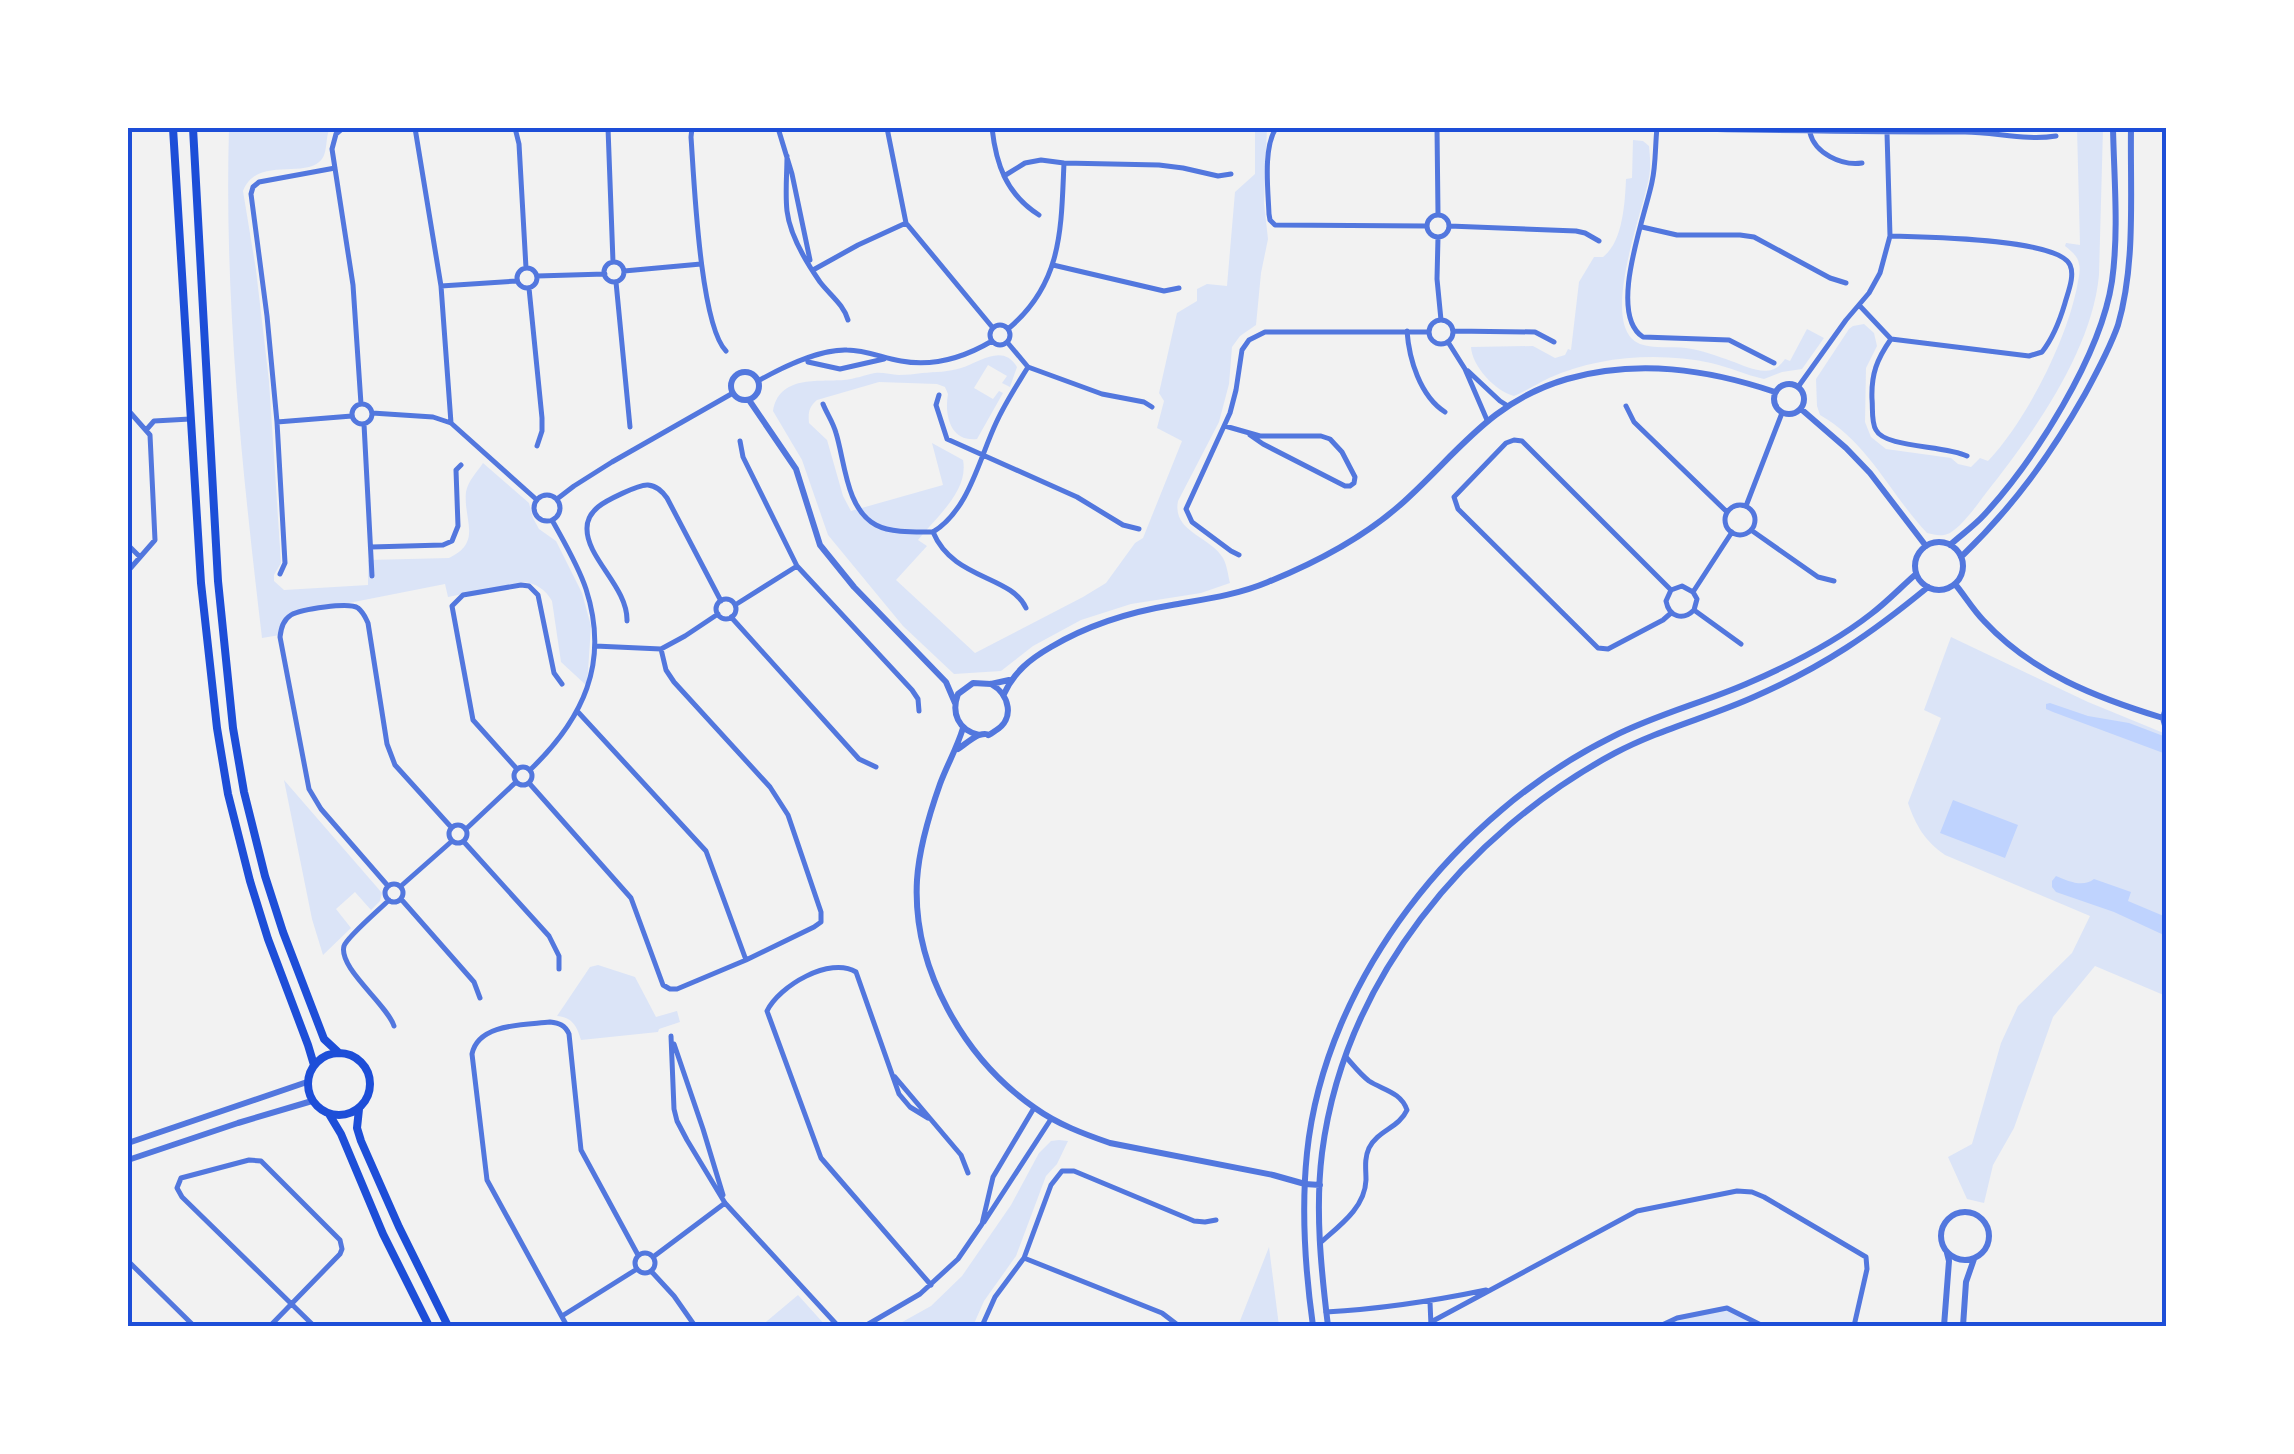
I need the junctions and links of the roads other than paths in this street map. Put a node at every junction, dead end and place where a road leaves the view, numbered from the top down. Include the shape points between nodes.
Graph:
1 (173, 128) edge
2 (193, 128) edge
3 (343, 128) edge
4 (415, 128) edge
5 (515, 128) edge
6 (608, 128) edge
7 (692, 128) edge
8 (778, 128) edge
9 (888, 128) edge
10 (992, 128) edge
11 (1276, 128) edge
12 (1437, 128) edge
13 (1628, 128) edge
14 (1657, 128) edge
15 (2113, 128) edge
16 (2130, 128) edge
17 (1810, 132) junction
18 (1887, 134) junction
19 (2056, 136) dead end
20 (787, 156) junction
21 (1064, 163) junction
22 (1862, 163) dead end
23 (335, 168) junction
24 (1231, 174) dead end
25 (1004, 176) junction
26 (1438, 214) junction
27 (1039, 215) dead end
28 (906, 223) junction
29 (1426, 226) junction
30 (1449, 226) junction
31 (1642, 227) junction
32 (1890, 236) junction
33 (1438, 238) junction
34 (1600, 241) dead end
35 (613, 262) junction
36 (701, 264) junction
37 (1054, 265) junction
38 (526, 268) junction
39 (624, 270) junction
40 (813, 270) junction
41 (604, 274) junction
42 (537, 276) junction
43 (517, 280) junction
44 (616, 282) junction
45 (1846, 283) dead end
46 (441, 286) junction
47 (530, 288) junction
48 (1179, 288) dead end
49 (1859, 305) junction
50 (848, 320) dead end
51 (1440, 320) junction
52 (993, 328) junction
53 (1008, 329) junction
54 (1453, 331) junction
55 (1407, 332) junction
56 (1429, 332) junction
57 (1891, 339) junction
58 (992, 341) junction
59 (1007, 342) junction
60 (1448, 342) junction
61 (1554, 342) dead end
62 (726, 351) dead end
63 (890, 358) junction
64 (805, 361) junction
65 (1774, 363) dead end
66 (1028, 367) junction
67 (1465, 369) junction
68 (758, 381) junction
69 (1798, 387) junction
70 (1775, 392) junction
71 (733, 394) junction
72 (939, 395) dead end
73 (749, 400) junction
74 (360, 404) junction
75 (823, 404) dead end
76 (1508, 406) junction
77 (1626, 406) dead end
78 (1152, 407) dead end
79 (1801, 409) junction
80 (128, 410) edge
81 (372, 412) junction
82 (1445, 412) dead end
83 (1782, 413) junction
84 (352, 416) junction
85 (191, 419) junction
86 (1487, 420) junction
87 (277, 422) junction
88 (451, 423) junction
89 (364, 424) junction
90 (1225, 426) junction
91 (630, 427) dead end
92 (147, 429) junction
93 (1250, 435) junction
94 (740, 441) dead end
95 (537, 446) dead end
96 (981, 456) junction
97 (1967, 456) dead end
98 (462, 464) dead end
99 (537, 500) junction
100 (558, 500) junction
101 (1746, 506) junction
102 (1726, 512) junction
103 (552, 520) junction
104 (1139, 528) dead end
105 (1751, 530) junction
106 (933, 532) junction
107 (1732, 532) junction
108 (128, 544) edge
109 (1950, 545) junction
110 (1926, 546) junction
111 (371, 547) junction
112 (1239, 555) dead end
113 (140, 557) junction
114 (1961, 557) junction
115 (798, 566) junction
116 (128, 571) edge
117 (280, 574) dead end
118 (1916, 574) junction
119 (372, 576) dead end
120 (1834, 581) dead end
121 (1955, 584) junction
122 (1928, 587) junction
123 (1671, 590) junction
124 (1693, 592) junction
125 (721, 601) junction
126 (735, 606) junction
127 (1026, 608) dead end
128 (1694, 610) junction
129 (1671, 613) junction
130 (718, 614) junction
131 (731, 617) junction
132 (628, 621) dead end
133 (1741, 644) dead end
134 (594, 646) junction
135 (661, 648) junction
136 (1010, 680) junction
137 (946, 682) junction
138 (562, 684) dead end
139 (991, 684) junction
140 (965, 687) junction
141 (1004, 694) junction
142 (955, 703) junction
143 (2166, 708) edge
144 (919, 711) dead end
145 (578, 712) junction
146 (2162, 718) junction
147 (963, 728) junction
148 (2166, 729) edge
149 (979, 736) junction
150 (957, 750) junction
151 (876, 767) dead end
152 (517, 768) junction
153 (530, 770) junction
154 (516, 782) junction
155 (529, 783) junction
156 (452, 828) junction
157 (466, 829) junction
158 (452, 841) junction
159 (464, 842) junction
160 (388, 886) junction
161 (402, 886) junction
162 (389, 900) junction
163 (401, 900) junction
164 (746, 960) junction
165 (559, 970) dead end
166 (480, 998) dead end
167 (394, 1026) dead end
168 (339, 1053) junction
169 (1346, 1057) junction
170 (314, 1065) junction
171 (307, 1082) junction
172 (312, 1101) junction
173 (359, 1108) junction
174 (1034, 1108) junction
175 (328, 1114) junction
176 (1051, 1118) junction
177 (128, 1143) edge
178 (128, 1160) edge
179 (968, 1173) dead end
180 (1305, 1184) junction
181 (1320, 1185) junction
182 (725, 1203) junction
183 (1216, 1220) dead end
184 (982, 1224) junction
185 (1320, 1243) junction
186 (1945, 1250) junction
187 (638, 1255) junction
188 (653, 1257) junction
189 (1024, 1258) junction
190 (1974, 1258) junction
191 (128, 1261) edge
192 (636, 1269) junction
193 (651, 1271) junction
194 (931, 1285) junction
195 (1492, 1289) junction
196 (1430, 1302) junction
197 (291, 1304) junction
198 (1326, 1312) junction
199 (562, 1316) junction
200 (1430, 1324) edge
201 (194, 1326) edge
202 (270, 1326) edge
203 (314, 1326) edge
204 (430, 1326) edge
205 (448, 1326) edge
206 (568, 1326) edge
207 (695, 1326) edge
208 (838, 1326) edge
209 (865, 1326) edge
210 (982, 1326) edge
211 (1179, 1326) edge
212 (1313, 1326) edge
213 (1328, 1326) edge
214 (1660, 1326) edge
215 (1763, 1326) edge
216 (1854, 1326) edge
217 (1944, 1326) edge
218 (1963, 1326) edge

1 - 85 main road
2 - 168 main road via 218,580 233,728 283,932 324,1038
3 - 23 street via 333,141
4 - 46 street
5 - 38 street
6 - 35 street
7 - 36 street
8 - 20 street
9 - 28 street
10 - 25 street
11 - 29 street via 1268,173 1268,214 1275,225
12 - 26 street
13 - 14 street
14 - 17 street
14 - 31 street
15 - 109 street via 2114,246 2104,322 2042,440 1983,516
16 - 114 street via 2129,247 2117,326 2054,448
17 - 18 street
17 - 22 street via 1817,148 1845,163
18 - 19 street
18 - 32 street
20 - 40 street
20 - 40 street via 787,213
21 - 24 street
21 - 25 street via 1033,160
21 - 37 street
23 - 74 street via 353,285
23 - 87 street via 259,182 252,190
25 - 27 street
26 - 29 street
26 - 30 street
28 - 40 street
28 - 52 street
29 - 33 street
30 - 33 street
30 - 34 street via 1576,232
31 - 45 street via 1677,236 1754,237
31 - 65 street via 1628,285 1634,329 1650,338 1735,342
32 - 49 street via 1875,285
32 - 57 street via 2031,247 2061,255 2072,270 2064,308 2042,352 2029,356
33 - 51 street
35 - 39 street
35 - 41 street
36 - 39 street
36 - 62 street via 717,339
37 - 48 street via 1164,291
37 - 53 street
38 - 42 street
38 - 43 street
39 - 44 street
40 - 50 street
41 - 42 street
41 - 44 street
42 - 47 street
43 - 46 street
43 - 47 street
44 - 91 street
46 - 88 street
47 - 95 street via 542,418
49 - 57 street
49 - 69 street
51 - 54 street
51 - 56 street
52 - 53 street
52 - 58 street
53 - 59 street
54 - 60 street
54 - 61 street via 1535,332
55 - 56 street
55 - 82 street via 1412,363
55 - 90 street via 1265,332 1249,340
56 - 60 street via 1435,343
57 - 97 street via 1874,369 1876,432 1890,442
58 - 59 street
58 - 63 street via 934,362
59 - 66 street
60 - 67 street
63 - 64 street via 840,369
63 - 64 street via 838,350
64 - 68 street
66 - 78 street
66 - 96 street
67 - 76 street
67 - 86 street
68 - 71 street via 738,374
68 - 73 street
69 - 70 street via 1783,385
69 - 79 street
70 - 76 street via 1700,371 1648,368 1568,379
70 - 83 street
71 - 73 street
71 - 100 street
72 - 96 street via 945,436
73 - 137 street via 796,469 828,557
74 - 81 street
74 - 84 street
75 - 106 street via 861,512 883,528
76 - 86 street
77 - 102 street via 1634,422
79 - 83 street
79 - 110 street via 1870,473
80 - 92 street
81 - 88 street
81 - 89 street
83 - 101 street
84 - 87 street
84 - 89 street
85 - 92 street via 154,421
85 - 170 main road via 206,630 228,794 268,940
86 - 136 street via 1348,544 1237,594 1143,611 1076,632
87 - 117 street via 285,557
88 - 99 street
89 - 111 street
90 - 93 street
90 - 112 street via 1187,514
92 - 113 street via 156,540
93 - 93 street via 1330,439 1354,482 1342,485
94 - 115 street
96 - 104 street
96 - 106 street via 962,502
98 - 111 street via 456,470 458,526 452,540
99 - 100 street
99 - 103 street via 538,517
100 - 103 street via 560,511
101 - 102 street
101 - 105 street via 1754,517
102 - 107 street
103 - 134 street via 586,590
105 - 107 street
105 - 120 street via 1813,574
106 - 127 street via 960,566 1013,592
107 - 124 street
108 - 113 street
109 - 110 street
109 - 114 street
110 - 118 street via 1916,558
111 - 119 street
113 - 116 street
114 - 121 street
115 - 126 street
115 - 144 street via 912,690
118 - 122 street
118 - 180 street via 1870,615 1816,648 1572,759 1530,786 1452,856 1380,949 1350,1004 1317,1098
121 - 122 street
121 - 146 street via 1984,622 2064,682
122 - 169 street via 1813,669 1619,750 1539,799 1463,867 1430,908 1393,958
123 - 124 street
123 - 129 street
123 - 129 street via 1522,441 1506,443 1454,497 1593,644 1608,649
124 - 128 street
125 - 126 street
125 - 130 street
125 - 132 street via 667,498 642,485 598,506 586,527
126 - 131 street
128 - 129 street via 1681,617
128 - 133 street
130 - 131 street
130 - 135 street
131 - 151 street via 859,759
134 - 135 street
134 - 145 street
135 - 164 street via 674,682 781,803 821,912 814,927
136 - 139 street
136 - 141 street
137 - 140 street
137 - 142 street
138 - 152 street via 538,596 529,586 463,595 452,606 473,720
139 - 140 street
139 - 141 street
140 - 142 street
141 - 149 street via 1008,711 1002,726
142 - 147 street
143 - 146 street
145 - 153 street
145 - 164 street via 706,851
146 - 148 street
147 - 149 street
147 - 150 street
149 - 150 street
150 - 174 street via 922,846 917,882 924,946 948,1010 978,1056
152 - 153 street
152 - 154 street
153 - 155 street
154 - 155 street
154 - 157 street
155 - 164 street via 631,898 663,985 674,990
156 - 157 street
156 - 158 street
156 - 160 street via 391,760 362,612 351,605 286,618 280,632 309,789
157 - 159 street
158 - 159 street
158 - 161 street
159 - 165 street via 549,936
160 - 161 street
160 - 162 street
161 - 163 street
162 - 163 street
162 - 167 street via 344,953
163 - 166 street via 474,982
168 - 170 main road
168 - 173 main road via 359,1060 370,1079
169 - 181 street
169 - 185 street via 1407,1110 1376,1137 1365,1158 1364,1195
170 - 171 main road
171 - 172 main road
171 - 177 street
172 - 175 main road
172 - 178 street
173 - 175 main road
173 - 205 main road via 361,1141
174 - 176 street
174 - 184 street via 993,1177
175 - 204 main road
176 - 180 street via 1110,1143
176 - 184 street
179 - 194 street via 962,1155 895,1086 856,972 837,966 780,992 766,1011 821,1158
180 - 181 street
180 - 212 street
181 - 185 street
182 - 182 street via 677,1121 671,1036 703,1129
182 - 188 street
182 - 208 street
183 - 189 street via 1194,1221 1068,1170 1051,1186
184 - 194 street
185 - 198 street
186 - 190 street via 1958,1259
186 - 190 street via 1946,1220 1973,1213 1988,1235
186 - 217 street
187 - 188 street
187 - 192 street
187 - 199 street via 581,1150 567,1029 550,1022 485,1033 474,1046 484,1170
188 - 193 street
189 - 210 street
189 - 211 street via 1162,1313
190 - 218 street
191 - 201 street
192 - 193 street
192 - 199 street
193 - 207 street
194 - 209 street
195 - 196 street
195 - 200 street
195 - 216 street via 1637,1210 1744,1191 1866,1256
196 - 198 street
196 - 200 street
197 - 197 street via 182,1197 178,1184 185,1177 262,1161 337,1236 340,1254
197 - 202 street
197 - 203 street
198 - 213 street
199 - 206 street
214 - 215 street via 1727,1308

